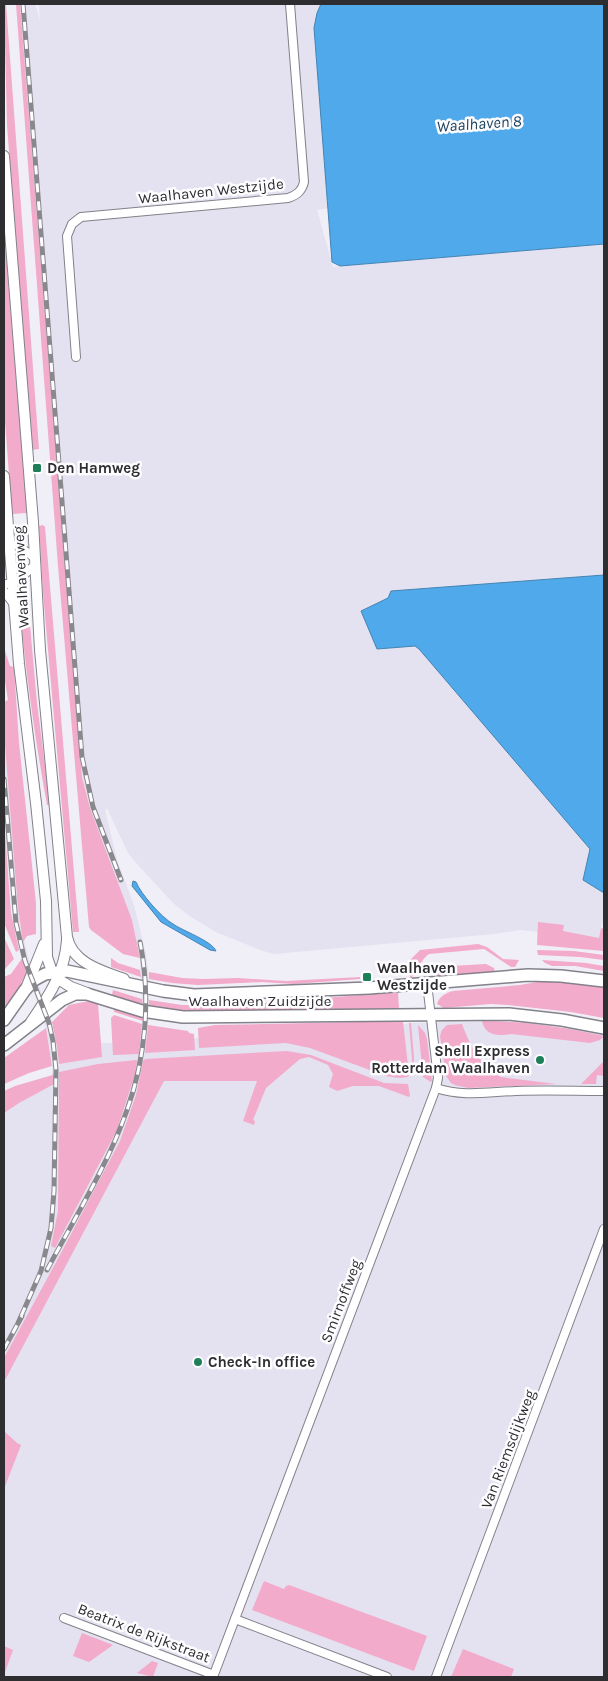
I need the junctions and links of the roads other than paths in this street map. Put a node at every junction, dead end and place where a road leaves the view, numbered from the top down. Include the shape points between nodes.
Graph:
1 (290, 4) edge
2 (4, 156) edge
3 (76, 357) dead end
4 (4, 476) edge
5 (6, 543) edge
6 (35, 562) junction
7 (8, 584) edge
8 (4, 591) edge
9 (14, 606) junction
10 (44, 949) junction
11 (69, 949) junction
12 (60, 973) junction
13 (604, 981) edge
14 (427, 983) junction
15 (163, 992) junction
16 (23, 994) junction
17 (93, 995) junction
18 (430, 1015) junction
19 (4, 1020) edge
20 (29, 1025) junction
21 (604, 1028) edge
22 (4, 1045) edge
23 (436, 1088) junction
24 (604, 1091) edge
25 (604, 1229) edge
26 (64, 1618) dead end
27 (235, 1619) junction
28 (214, 1676) edge
29 (387, 1677) edge
30 (436, 1677) edge

1 - 3 street, Waalhaven Westzijde via 303,187 288,198 80,217 72,224 67,236
2 - 6 street, Waalhavenweg
4 - 5 street, Waalhavenweg
5 - 6 street via 24,548
5 - 7 street, Waalhavenweg
6 - 7 street via 26,573
6 - 11 street, Waalhavenweg via 40,650
7 - 9 street, Waalhavenweg
8 - 9 street
9 - 10 street, Waalhavenweg via 45,884 47,930
10 - 12 street via 48,964
10 - 16 street, Waalhavenweg
11 - 12 street
11 - 15 street, Waalhaven Zuidzijde via 100,970
12 - 15 main road, Waalhaven Zuidzijde
12 - 16 main road via 45,974 34,980
12 - 17 street, Waalhaven Zuidzijde via 71,987
12 - 20 street
13 - 14 main road, Waalhaven Zuidzijde via 528,975
14 - 15 main road, Waalhaven Zuidzijde via 210,995
14 - 18 street
16 - 19 main road
17 - 18 main road, Waalhaven Zuidzijde via 154,1013 196,1018
17 - 20 main road, Waalhaven Zuidzijde via 74,994
18 - 21 main road, Waalhaven Zuidzijde via 517,1015
18 - 23 street, Smirnoffweg via 438,1078
20 - 22 main road
23 - 24 street via 462,1094
23 - 27 street, Smirnoffweg
25 - 30 street, Van Riemsdijkweg
26 - 28 street, Beatrix de Rijkstraat
27 - 28 street, Smirnoffweg
27 - 29 street

